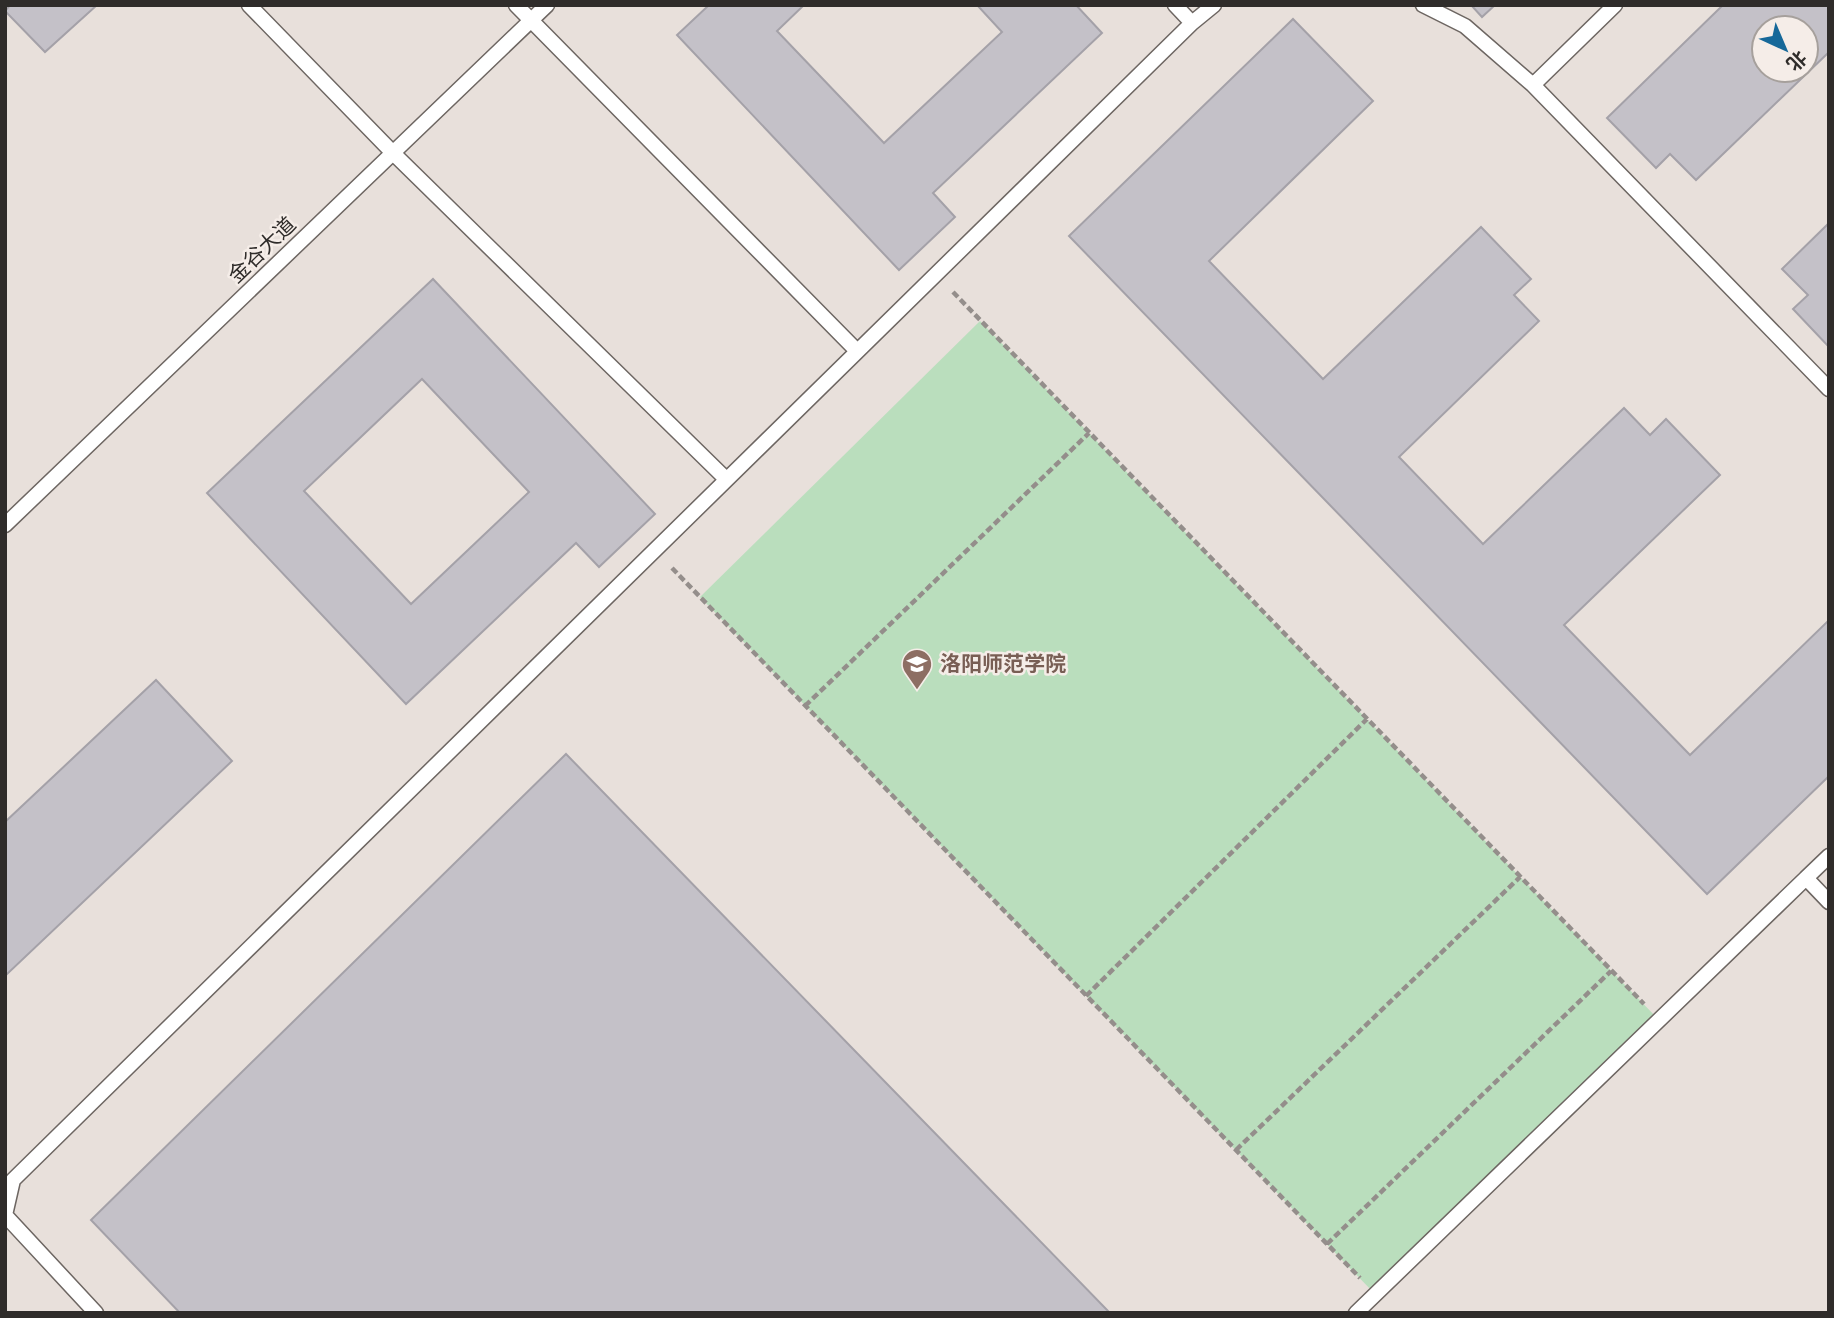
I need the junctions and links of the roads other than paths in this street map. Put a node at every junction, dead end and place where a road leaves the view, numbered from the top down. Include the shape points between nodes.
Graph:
1 (249, 5) edge
2 (516, 5) edge
3 (547, 5) edge
4 (1175, 5) edge
5 (1214, 5) edge
6 (1423, 5) edge
7 (1615, 5) edge
8 (531, 21) junction
9 (1192, 23) junction
10 (1533, 85) junction
11 (393, 153) junction
12 (857, 352) junction
13 (1829, 389) edge
14 (726, 479) junction
15 (5, 525) edge
16 (1829, 856) edge
17 (1806, 878) junction
18 (1829, 902) edge
19 (96, 1313) edge
20 (1356, 1313) edge

1 - 11 lane
2 - 8 lane
3 - 8 lane, 金谷大道
4 - 9 lane
5 - 9 lane
6 - 10 lane via 1465,26
7 - 10 lane
8 - 11 lane, 金谷大道
8 - 12 lane
9 - 12 lane
10 - 13 lane
11 - 14 lane
11 - 15 lane, 金谷大道
12 - 14 lane
14 - 19 lane via 13,1180 5,1215
16 - 17 lane
17 - 18 lane
17 - 20 lane

